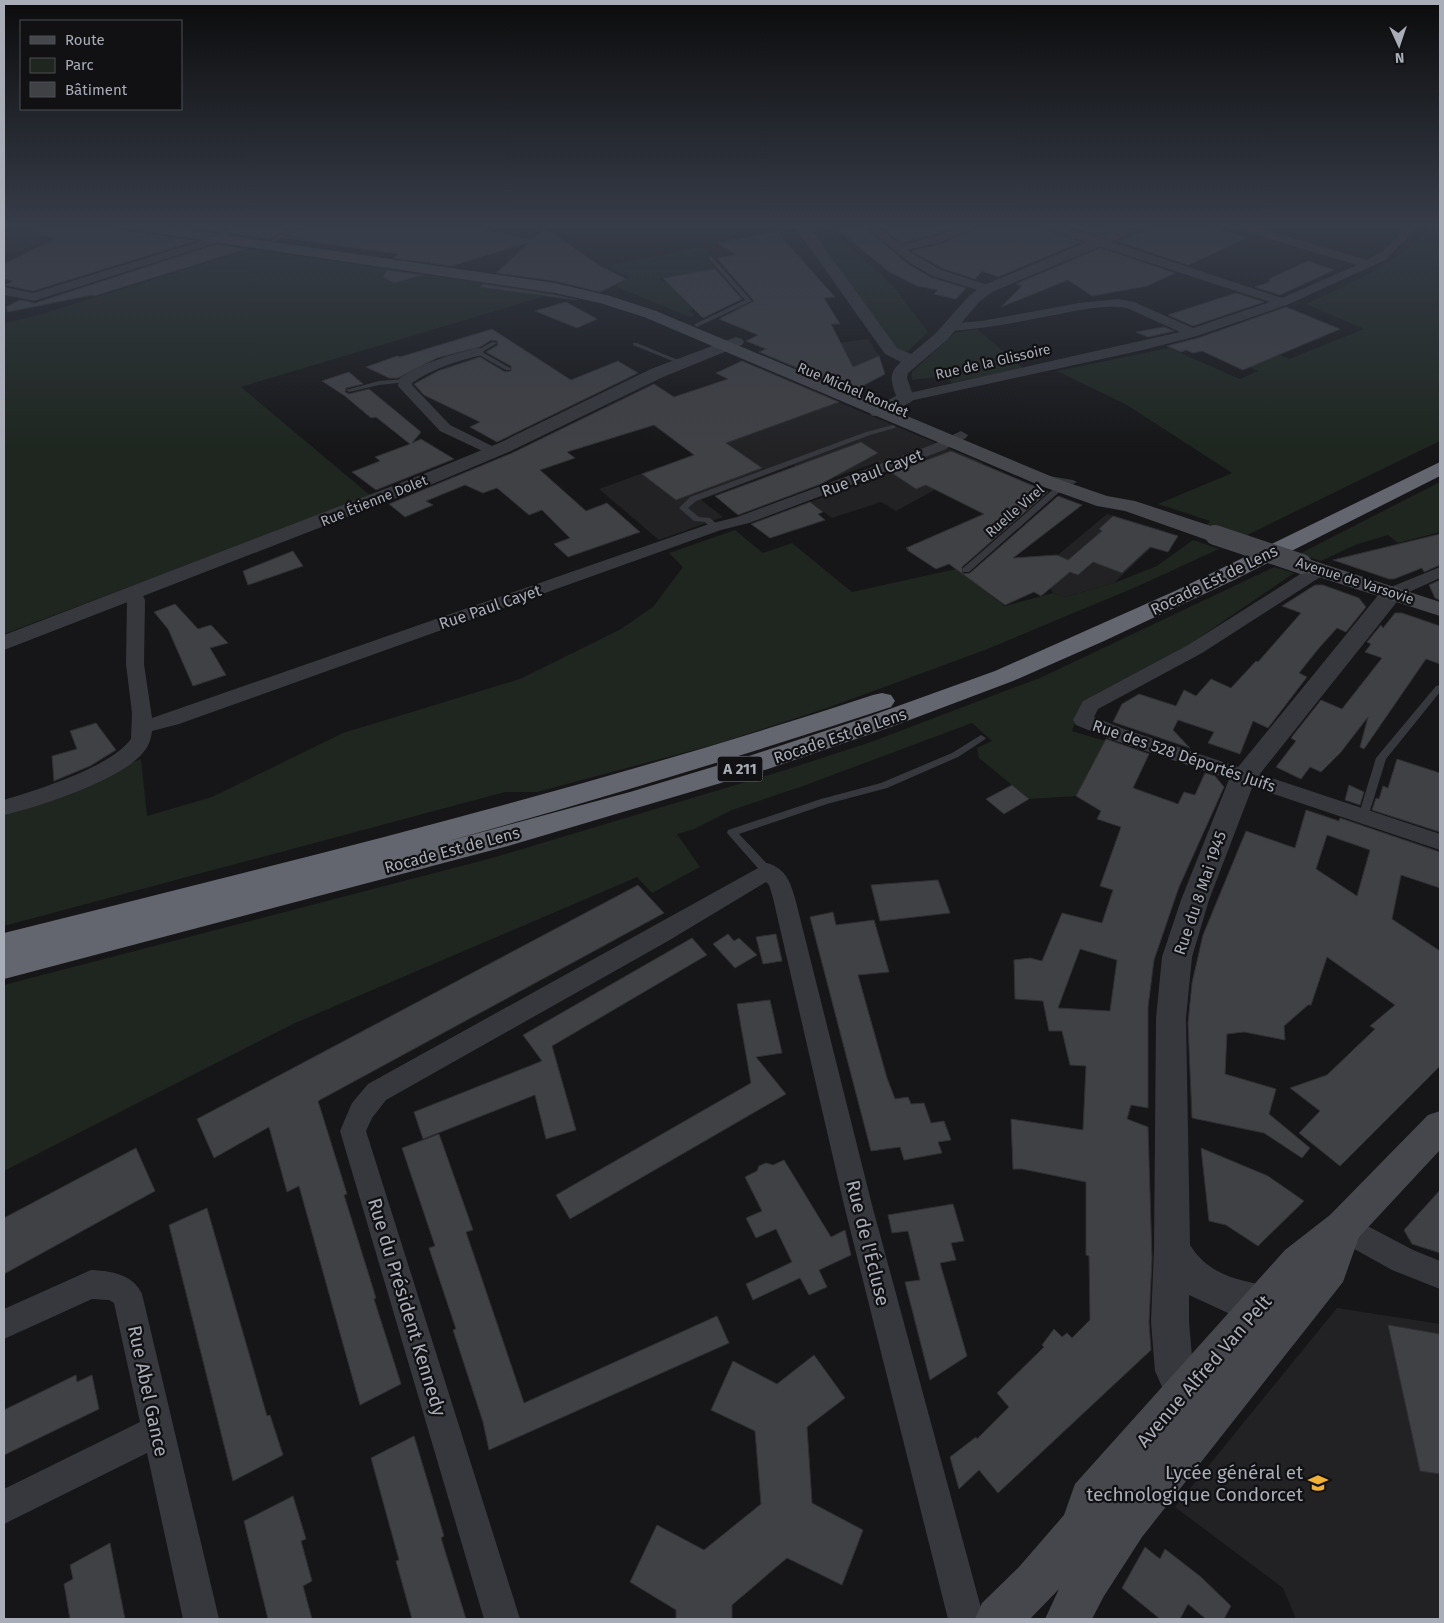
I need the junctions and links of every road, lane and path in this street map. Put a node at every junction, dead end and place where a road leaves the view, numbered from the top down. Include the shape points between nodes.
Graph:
1 (618, 300) edge
2 (619, 300) edge
3 (622, 300) edge
4 (748, 300) edge
5 (854, 300) edge
6 (973, 300) edge
7 (1276, 300) edge
8 (1288, 300) edge
9 (630, 302) junction
10 (1283, 302) junction
11 (697, 325) junction
12 (950, 327) junction
13 (1192, 333) junction
14 (494, 343) dead end
15 (635, 344) dead end
16 (731, 344) junction
17 (476, 352) junction
18 (914, 361) junction
19 (682, 363) junction
20 (508, 369) dead end
21 (405, 381) junction
22 (349, 390) dead end
23 (891, 405) junction
24 (893, 427) dead end
25 (955, 439) junction
26 (493, 452) junction
27 (1440, 452) edge
28 (1440, 468) edge
29 (1067, 484) junction
30 (715, 527) junction
31 (1310, 567) junction
32 (966, 570) dead end
33 (1440, 572) edge
34 (134, 593) junction
35 (1392, 593) junction
36 (1440, 609) edge
37 (4, 643) edge
38 (1439, 688) dead end
39 (142, 727) junction
40 (981, 738) dead end
41 (1243, 777) junction
42 (4, 808) edge
43 (1364, 817) junction
44 (1440, 842) edge
45 (767, 871) junction
46 (4, 944) edge
47 (4, 967) edge
48 (1440, 1126) edge
49 (1343, 1227) junction
50 (1172, 1249) junction
51 (1440, 1275) edge
52 (1281, 1307) junction
53 (4, 1324) edge
54 (1185, 1393) junction
55 (157, 1431) junction
56 (1158, 1485) junction
57 (4, 1507) edge
58 (1083, 1527) junction
59 (201, 1619) edge
60 (502, 1619) edge
61 (966, 1619) edge
62 (998, 1619) edge
63 (1068, 1619) edge

1 - 9 main road
2 - 16 lane
3 - 9 main road
4 - 11 lane
5 - 18 street via 891,351
6 - 12 street
7 - 10 street
8 - 10 street, Rue de la Glissoire
9 - 11 main road, Rue Michel Rondet
9 - 16 main road, Rue Michel Rondet
10 - 13 street, Rue de la Glissoire
11 - 16 main road, Rue Michel Rondet
12 - 13 street via 982,325 1118,303 1130,305
12 - 18 street
13 - 23 street, Rue de la Glissoire
14 - 17 lane
15 - 19 lane
16 - 19 street, Rue Étienne Dolet
16 - 23 main road, Rue Michel Rondet
17 - 20 lane
17 - 21 street via 433,366
18 - 23 street via 899,374
19 - 26 street, Rue Étienne Dolet
21 - 22 lane
21 - 26 street via 406,389 446,428
23 - 25 main road, Rue Michel Rondet
24 - 30 lane via 868,433 693,499 683,508
25 - 29 main road, Rue Michel Rondet
25 - 30 street, Rue Paul Cayet via 831,488
26 - 34 street, Rue Étienne Dolet via 287,536
27 - 46 highway, Rocade Est de Lens / A 211 via 1271,536 996,661 869,706 780,736 526,810
28 - 47 highway, Rocade Est de Lens / A 211 via 1140,616 1009,675 888,720 728,772 524,831
29 - 31 main road, Avenue de Varsovie, bridge via 1104,502 1128,505
29 - 32 lane, Ruelle Virel
30 - 39 street, Rue Paul Cayet via 190,713
31 - 35 main road, Avenue de Varsovie
31 - 41 street, Rue des 528 Déportés Juifs via 1195,649 1090,705 1083,720
33 - 35 street
34 - 37 street, Rue Étienne Dolet
34 - 39 street via 135,663
35 - 36 main road, Avenue de Varsovie
35 - 41 street, Rue du 8 Mai 1945
38 - 43 lane via 1381,758
39 - 42 street via 141,741 134,752 120,762
40 - 45 lane via 955,756 884,786 825,801 732,833
41 - 43 street, Rue des 528 Déportés Juifs
41 - 50 street, Rue du 8 Mai 1945 via 1195,900 1177,957 1171,1018
43 - 44 street, Rue des 528 Déportés Juifs
45 - 60 street, Rue du Président Kennedy via 660,935 377,1092 361,1111 353,1131
45 - 61 street, Rue de l'Écluse via 779,881 784,898 858,1205
48 - 49 main road, Avenue Alfred Van Pelt
49 - 51 street via 1392,1256
49 - 52 main road, Avenue Alfred Van Pelt via 1330,1269
50 - 52 street via 1188,1272 1235,1298
50 - 54 street, Rue du 8 Mai 1945 via 1171,1355 1174,1371
52 - 54 main road, Avenue Alfred Van Pelt
52 - 56 main road, Avenue Alfred Van Pelt
53 - 55 street, Rue Abel Gance via 91,1284 112,1286 127,1294
54 - 58 main road, Avenue Alfred Van Pelt via 1090,1499
55 - 57 street
55 - 59 street, Rue Abel Gance
56 - 58 main road, Avenue Alfred Van Pelt
56 - 63 main road, Avenue Alfred Van Pelt via 1126,1522 1088,1580
58 - 62 main road, Avenue Alfred Van Pelt via 1035,1583

